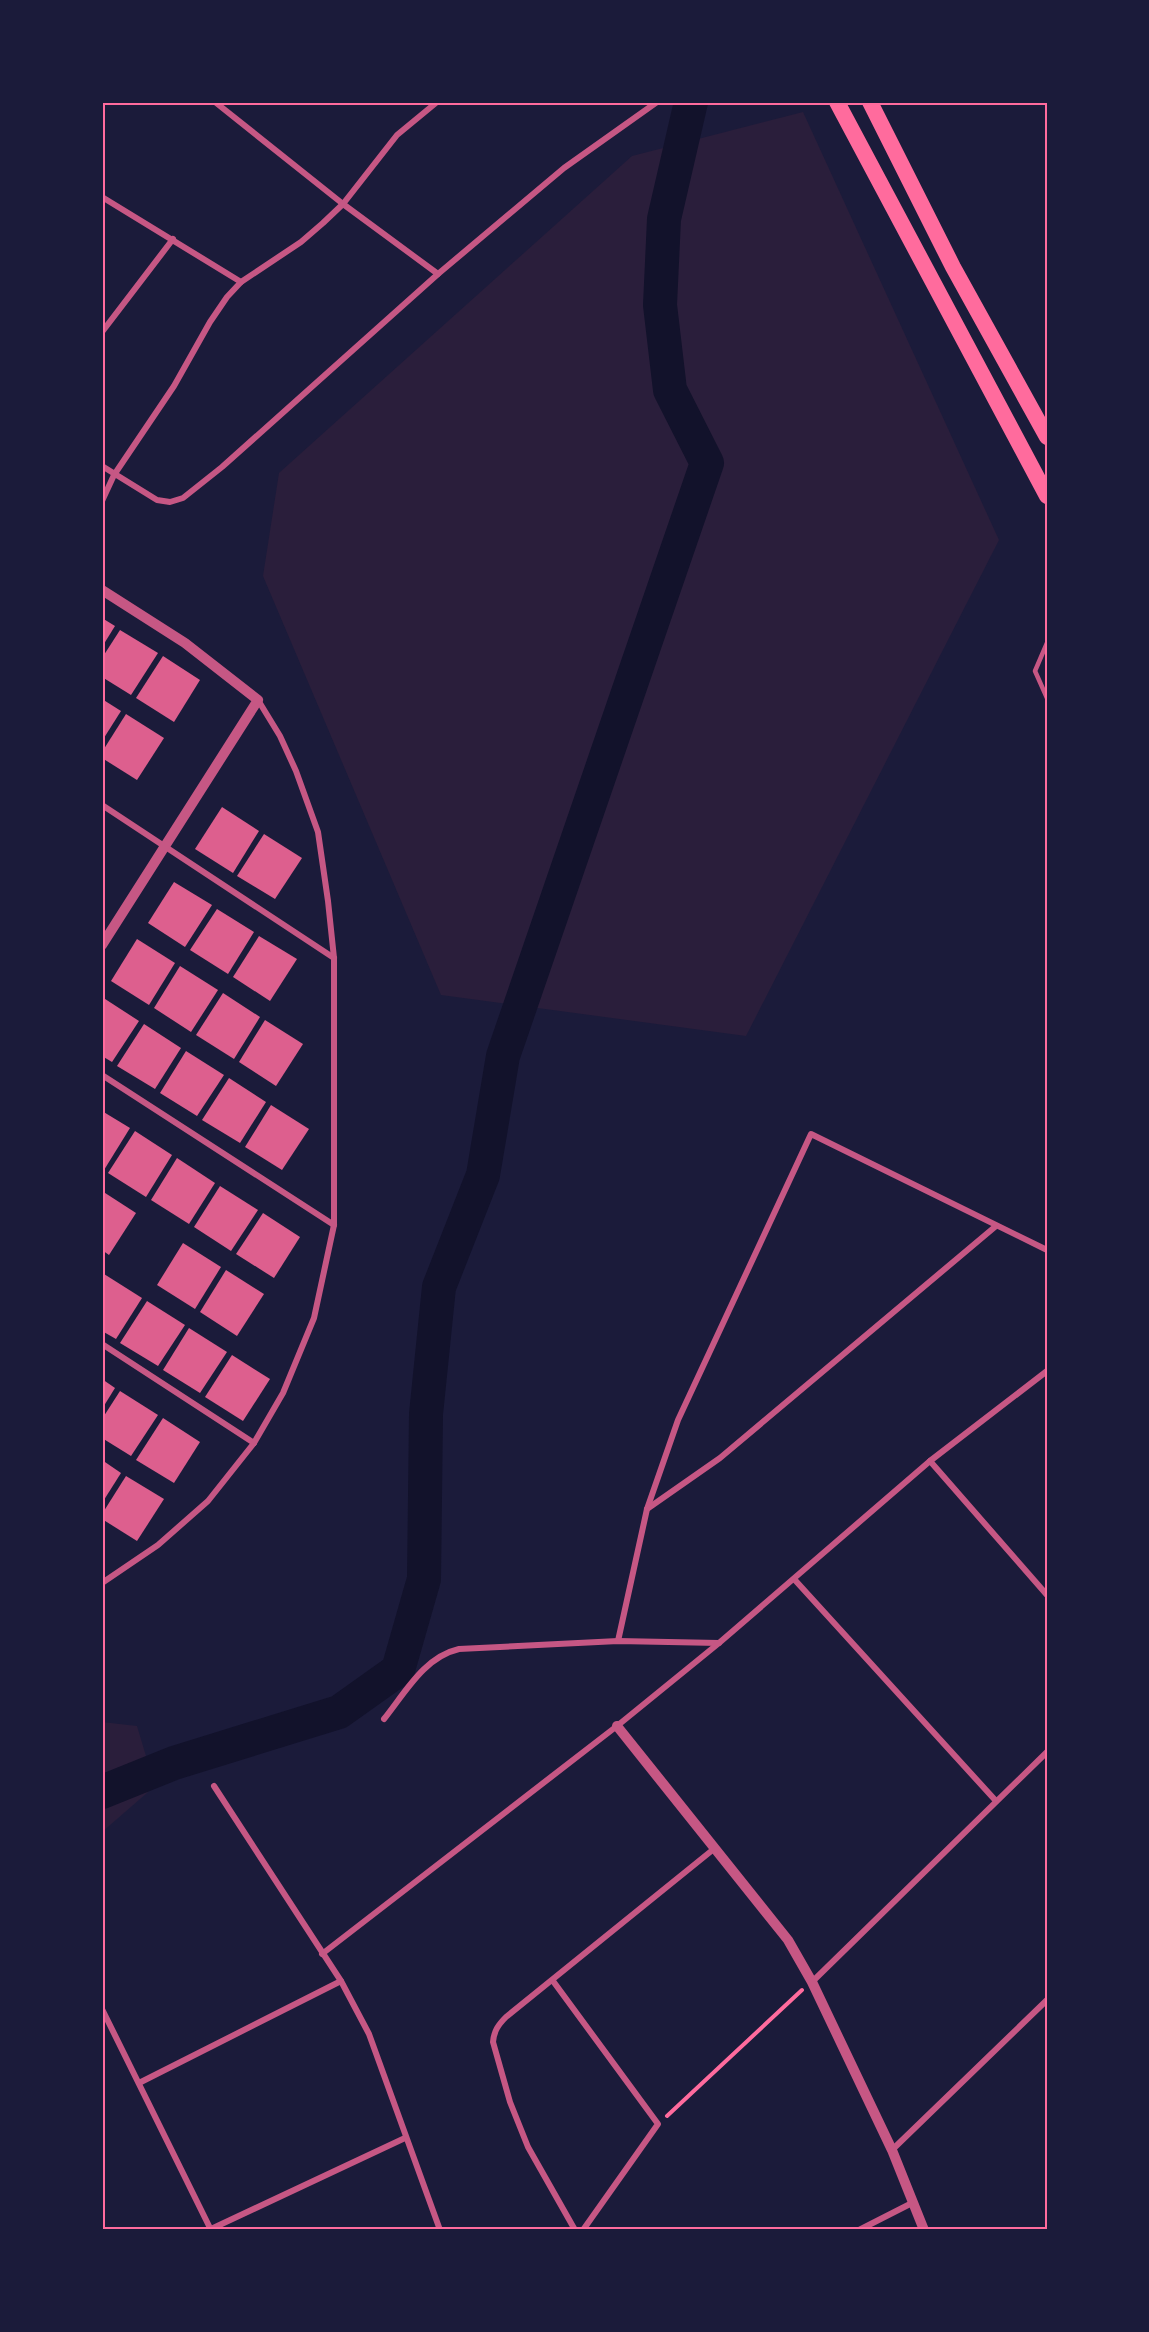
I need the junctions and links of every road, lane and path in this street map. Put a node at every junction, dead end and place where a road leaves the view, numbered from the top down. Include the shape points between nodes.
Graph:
1 (215, 102) edge
2 (437, 102) edge
3 (657, 102) edge
4 (837, 102) edge
5 (870, 102) edge
6 (427, 104) edge
7 (102, 197) edge
8 (343, 204) junction
9 (173, 239) junction
10 (438, 274) junction
11 (242, 282) junction
12 (102, 332) edge
13 (1047, 436) edge
14 (102, 466) edge
15 (114, 475) junction
16 (1047, 497) edge
17 (102, 501) edge
18 (102, 590) edge
19 (1047, 643) edge
20 (1047, 698) edge
21 (258, 700) junction
22 (102, 806) edge
23 (163, 846) junction
24 (102, 945) edge
25 (333, 958) junction
26 (102, 1075) edge
27 (334, 1225) junction
28 (996, 1226) junction
29 (1047, 1250) edge
30 (102, 1344) edge
31 (1047, 1371) edge
32 (254, 1443) junction
33 (930, 1461) junction
34 (647, 1509) junction
35 (794, 1579) junction
36 (102, 1583) edge
37 (1047, 1595) edge
38 (618, 1641) junction
39 (719, 1643) junction
40 (384, 1719) dead end
41 (617, 1726) junction
42 (1047, 1752) edge
43 (214, 1786) dead end
44 (996, 1801) junction
45 (715, 1848) junction
46 (322, 1954) junction
47 (340, 1981) junction
48 (553, 1981) junction
49 (812, 1982) junction
50 (1047, 2000) edge
51 (102, 2009) edge
52 (139, 2083) junction
53 (658, 2124) junction
54 (405, 2138) junction
55 (892, 2150) junction
56 (912, 2203) junction
57 (211, 2230) edge
58 (440, 2230) edge
59 (575, 2230) edge
60 (583, 2230) edge
61 (859, 2230) edge
62 (924, 2230) edge

1 - 8 street
2 - 6 street
3 - 10 street via 564,168
4 - 16 highway
5 - 13 highway via 953,267
6 - 8 street via 396,135
7 - 9 street
8 - 10 street
8 - 11 street via 300,242
9 - 11 street
9 - 12 street
10 - 15 street via 183,498 157,500
11 - 15 street via 210,322 174,386
14 - 15 street
15 - 17 street
18 - 21 street via 185,643
19 - 20 lane via 1035,671
21 - 23 street
21 - 25 street via 292,762 318,832
22 - 23 street
23 - 24 street
23 - 25 street
25 - 27 street
26 - 27 street
27 - 32 street via 314,1318 283,1393
28 - 29 street
28 - 34 street via 720,1458
28 - 34 street via 811,1134 678,1420
30 - 32 street
31 - 33 street
32 - 36 street via 208,1501 158,1545
33 - 35 street
33 - 37 street
34 - 38 street
35 - 39 street
35 - 44 street
38 - 39 street
38 - 40 street via 446,1652 429,1663
39 - 41 street
41 - 45 street
41 - 46 street
42 - 44 street
43 - 46 street
44 - 49 street
45 - 48 street
45 - 49 street via 788,1940
46 - 47 street
47 - 52 street
47 - 54 street via 369,2034
48 - 53 street
48 - 59 street via 498,2025 493,2042 528,2147
49 - 53 path
49 - 55 street
50 - 55 street
51 - 52 street
52 - 57 street
53 - 60 street
54 - 57 street
54 - 58 street
55 - 56 street
56 - 61 street
56 - 62 street

